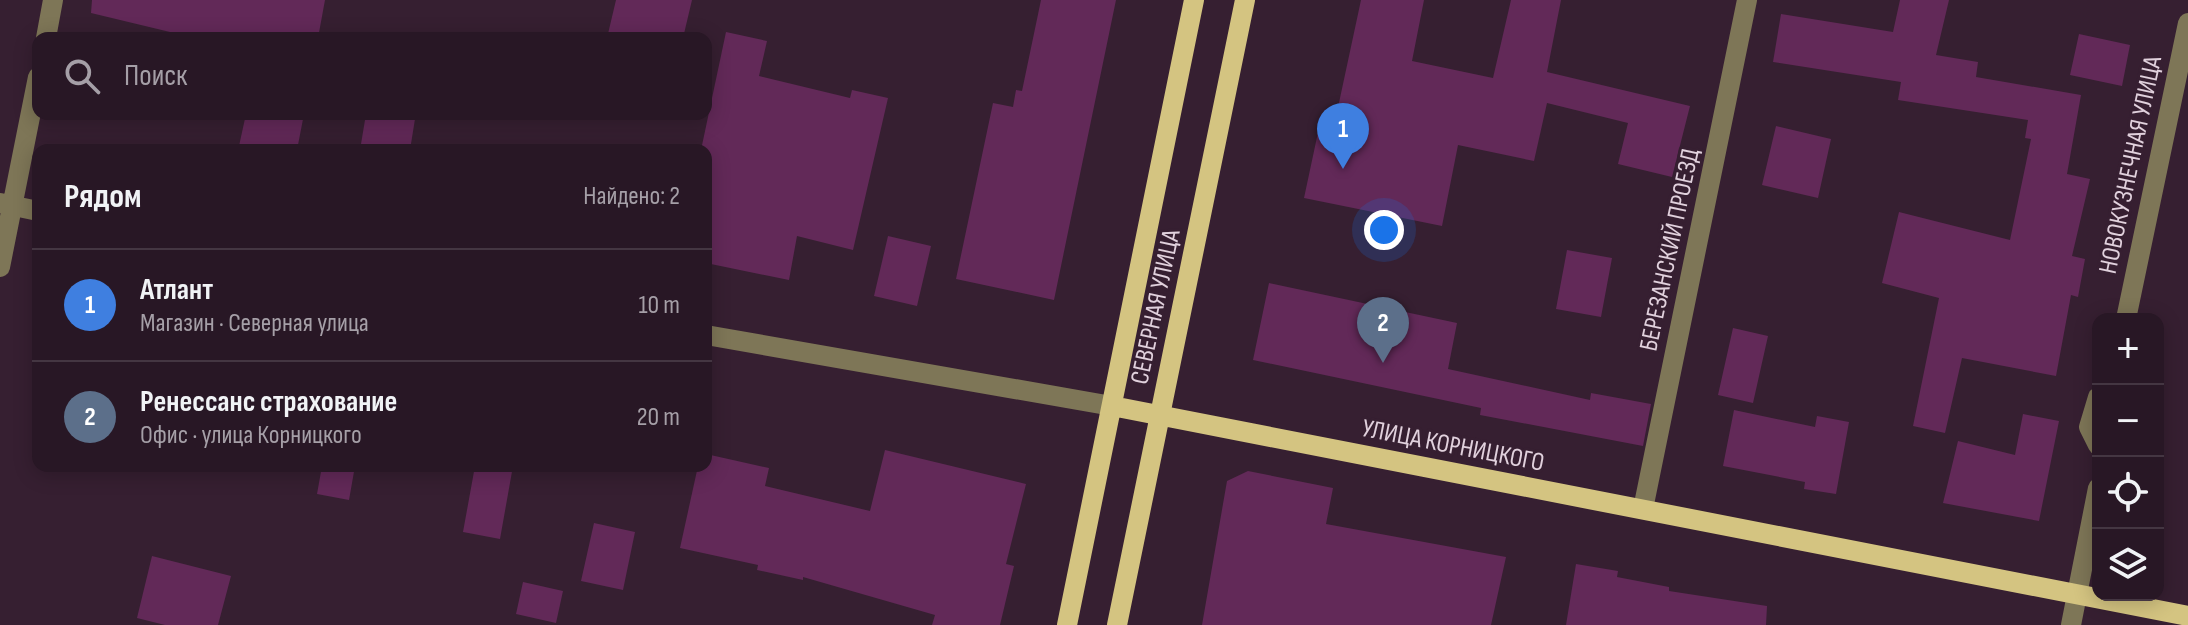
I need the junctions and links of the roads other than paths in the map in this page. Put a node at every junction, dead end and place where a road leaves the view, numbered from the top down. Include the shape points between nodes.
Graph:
1 (53, 0) edge
2 (1194, 0) edge
3 (1245, 0) edge
4 (1747, 0) edge
5 (2188, 23) edge
6 (47, 32) edge
7 (32, 101) edge
8 (6, 205) edge
9 (32, 210) edge
10 (0, 267) edge
11 (2127, 313) edge
12 (712, 336) edge
13 (1112, 406) junction
14 (1159, 416) junction
15 (1643, 509) junction
16 (2092, 518) edge
17 (2077, 594) junction
18 (2188, 616) edge
19 (1067, 625) edge
20 (1117, 625) edge
21 (2071, 625) edge

1 - 6 street
2 - 13 main road, СЕВЕРНАЯ УЛИЦА
3 - 14 main road, СЕВЕРНАЯ УЛИЦА
4 - 15 street, БЕРЕЗАНСКИЙ ПРОЕЗД
5 - 11 street, НОВОКУЗНЕЧНАЯ УЛИЦА
7 - 8 street
8 - 9 street
8 - 10 street
12 - 13 street, УЛИЦА КОРНИЦКОГО
13 - 14 main road, УЛИЦА КОРНИЦКОГО
13 - 19 main road, СЕВЕРНАЯ УЛИЦА
14 - 15 main road, УЛИЦА КОРНИЦКОГО
14 - 20 main road, СЕВЕРНАЯ УЛИЦА
15 - 17 main road, УЛИЦА КОРНИЦКОГО
16 - 17 street
17 - 18 main road, УЛИЦА КОРНИЦКОГО
17 - 21 street

